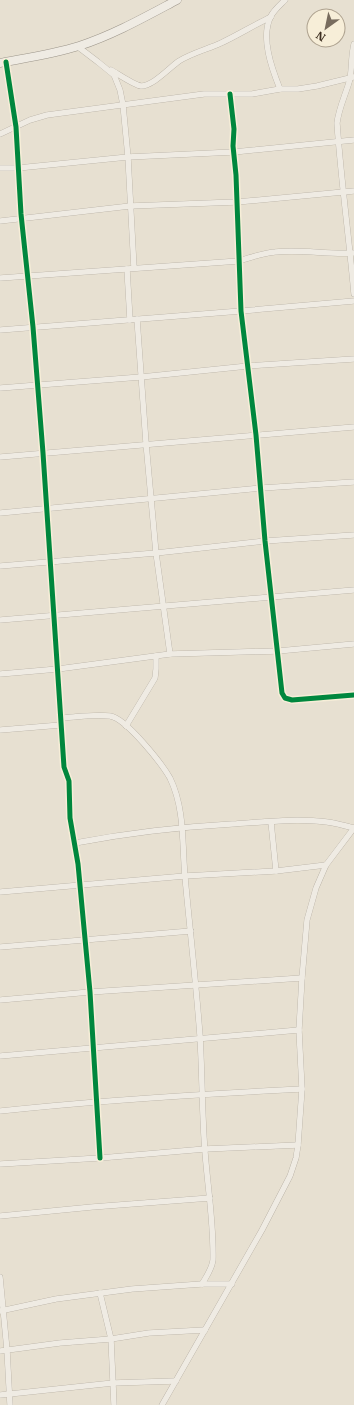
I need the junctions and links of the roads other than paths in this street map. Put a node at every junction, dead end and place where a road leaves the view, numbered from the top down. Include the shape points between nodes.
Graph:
1 (177, 0) edge
2 (285, 0) edge
3 (271, 17) junction
4 (354, 44) edge
5 (77, 46) junction
6 (3, 62) edge
7 (107, 69) junction
8 (352, 77) edge
9 (280, 89) junction
10 (230, 94) junction
11 (123, 105) junction
12 (16, 127) junction
13 (0, 134) edge
14 (354, 140) edge
15 (339, 142) junction
16 (234, 152) junction
17 (128, 156) junction
18 (0, 168) edge
19 (18, 168) junction
20 (354, 191) edge
21 (342, 192) junction
22 (237, 202) junction
23 (130, 206) junction
24 (22, 219) junction
25 (0, 221) edge
26 (352, 253) edge
27 (239, 262) junction
28 (134, 268) junction
29 (127, 269) junction
30 (28, 276) junction
31 (0, 278) edge
32 (354, 294) edge
33 (354, 301) edge
34 (241, 311) junction
35 (137, 319) junction
36 (130, 320) junction
37 (33, 327) junction
38 (0, 330) edge
39 (354, 360) edge
40 (248, 366) junction
41 (141, 377) junction
42 (38, 385) junction
43 (0, 388) edge
44 (354, 427) edge
45 (256, 435) junction
46 (146, 444) junction
47 (43, 453) junction
48 (0, 457) edge
49 (354, 482) edge
50 (262, 488) junction
51 (152, 499) junction
52 (46, 508) junction
53 (0, 513) edge
54 (354, 535) edge
55 (265, 541) junction
56 (156, 553) junction
57 (50, 561) junction
58 (0, 566) edge
59 (354, 590) edge
60 (272, 598) junction
61 (163, 606) junction
62 (54, 616) junction
63 (0, 620) edge
64 (354, 644) edge
65 (278, 651) junction
66 (170, 654) junction
67 (156, 656) junction
68 (58, 669) junction
69 (0, 674) edge
70 (354, 695) edge
71 (61, 718) junction
72 (61, 725) junction
73 (126, 726) junction
74 (0, 730) edge
75 (271, 822) junction
76 (183, 827) junction
77 (354, 828) edge
78 (75, 843) junction
79 (326, 865) junction
80 (276, 870) junction
81 (185, 876) junction
82 (80, 884) junction
83 (0, 892) edge
84 (190, 931) junction
85 (85, 940) junction
86 (0, 947) edge
87 (302, 978) junction
88 (196, 985) junction
89 (90, 992) junction
90 (0, 1000) edge
91 (299, 1030) junction
92 (200, 1039) junction
93 (94, 1047) junction
94 (0, 1056) edge
95 (302, 1089) junction
96 (202, 1094) junction
97 (96, 1102) junction
98 (0, 1111) edge
99 (298, 1145) junction
100 (205, 1149) junction
101 (100, 1158) junction
102 (0, 1164) edge
103 (210, 1198) junction
104 (0, 1216) edge
105 (0, 1276) edge
106 (202, 1284) junction
107 (232, 1284) junction
108 (100, 1293) junction
109 (2, 1311) edge
110 (206, 1330) junction
111 (111, 1339) junction
112 (7, 1350) junction
113 (0, 1351) edge
114 (176, 1381) junction
115 (113, 1383) junction
116 (10, 1394) junction
117 (0, 1395) edge
118 (10, 1405) edge
119 (114, 1405) edge
120 (162, 1405) edge

1 - 5 main road via 129,25
2 - 3 street
3 - 7 street via 183,59 159,78 142,86
3 - 9 street via 268,53
4 - 8 street
5 - 6 main road
5 - 7 street
6 - 12 street
7 - 11 street via 118,83
8 - 9 street via 317,86
8 - 15 street via 338,115
9 - 10 street via 252,94
10 - 11 street via 204,94
10 - 16 street
11 - 12 street via 47,115
11 - 17 street
12 - 13 street
12 - 19 street
14 - 15 street
15 - 16 street
15 - 21 street
16 - 17 street
16 - 22 street
17 - 19 street
17 - 23 street
18 - 19 street
19 - 24 street
20 - 21 street
21 - 22 street
21 - 26 street
22 - 23 street
22 - 27 street
23 - 24 street
23 - 28 street
24 - 25 street
24 - 30 street
26 - 27 street via 275,252
26 - 32 street
27 - 28 street
27 - 34 street
28 - 29 street
29 - 30 street
29 - 36 street
30 - 31 street
30 - 37 street
33 - 34 street
34 - 35 street
34 - 40 street
35 - 36 street
35 - 41 street
36 - 37 street
37 - 38 street
37 - 42 street
39 - 40 street
40 - 41 street
40 - 45 street
41 - 42 street
41 - 46 street
42 - 43 street
42 - 47 street
44 - 45 street
45 - 46 street
45 - 50 street
46 - 47 street
46 - 51 street
47 - 48 street
47 - 52 street
49 - 50 street
50 - 51 street
50 - 55 street
51 - 52 street
51 - 56 street
52 - 53 street
52 - 57 street
54 - 55 street
55 - 56 street
55 - 60 street
56 - 57 street
56 - 61 street
57 - 58 street
57 - 62 street
59 - 60 street
60 - 61 street
60 - 65 street
61 - 62 street
61 - 66 street
62 - 63 street
62 - 68 street
64 - 65 street
65 - 66 street
65 - 70 street via 282,693 285,698 292,700
66 - 67 street
67 - 68 street
67 - 73 street via 155,678
68 - 69 street
68 - 71 street
71 - 72 street
71 - 73 street via 110,716
72 - 74 street
72 - 78 street via 64,767 69,781 70,818
73 - 76 street via 155,756 169,776 176,793
75 - 76 street
75 - 77 street via 328,822
75 - 80 street
76 - 78 street via 122,834
76 - 81 street
77 - 79 street
78 - 82 street
79 - 80 street
79 - 87 street via 307,920
80 - 81 street
81 - 82 street
81 - 84 street
82 - 83 street
82 - 85 street
84 - 85 street
84 - 88 street
85 - 86 street
85 - 89 street
87 - 88 street
87 - 91 street
88 - 89 street
88 - 92 street
89 - 90 street
89 - 93 street
91 - 92 street
91 - 95 street
92 - 93 street
92 - 96 street
93 - 94 street
93 - 97 street
95 - 96 street
95 - 99 street
96 - 97 street
96 - 100 street
97 - 98 street
97 - 101 street
99 - 100 street
99 - 107 street via 290,1176
100 - 101 street
100 - 103 street
101 - 102 street
103 - 104 street
103 - 106 street via 213,1263
105 - 109 street
106 - 107 street
106 - 108 street
107 - 110 street
108 - 109 street via 56,1299
108 - 111 street
109 - 112 street
110 - 111 street via 149,1333
110 - 114 street
111 - 112 street
111 - 115 street
112 - 113 street
112 - 116 street
114 - 115 street
114 - 120 street
115 - 116 street
115 - 119 street
116 - 117 street
116 - 118 street

